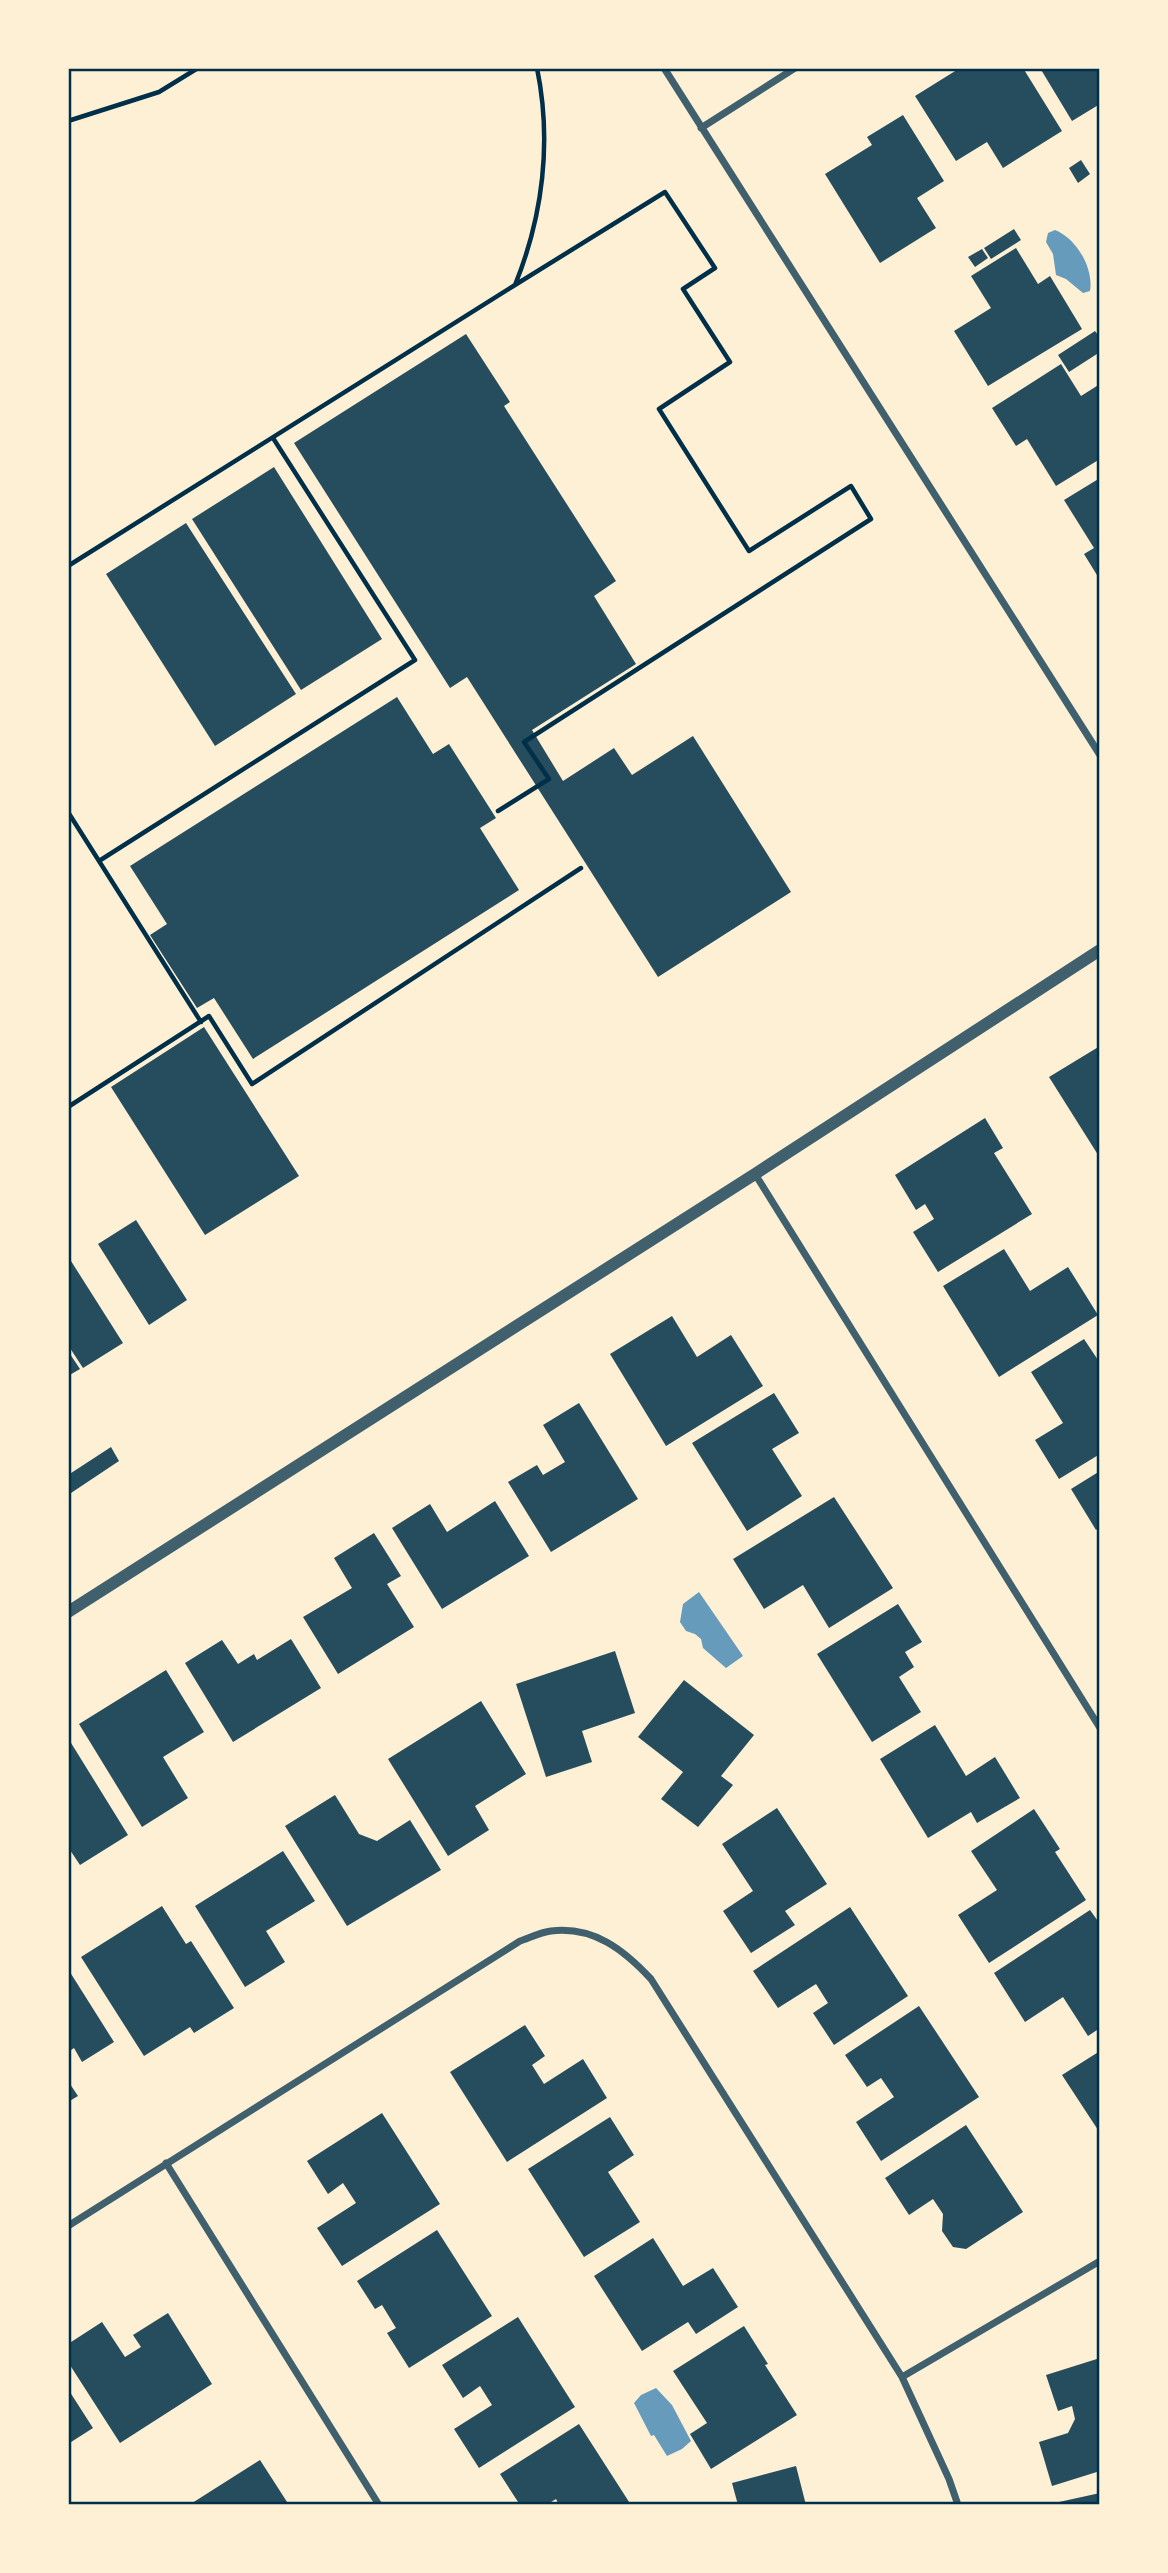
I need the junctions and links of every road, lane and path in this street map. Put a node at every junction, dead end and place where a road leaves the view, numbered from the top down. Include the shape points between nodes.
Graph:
1 (198, 68) edge
2 (537, 68) edge
3 (664, 68) edge
4 (795, 68) edge
5 (68, 121) edge
6 (701, 128) junction
7 (516, 285) junction
8 (272, 438) junction
9 (68, 566) edge
10 (1100, 755) edge
11 (498, 811) dead end
12 (68, 813) edge
13 (99, 861) junction
14 (581, 868) dead end
15 (1100, 950) edge
16 (201, 1023) junction
17 (68, 1107) edge
18 (755, 1174) junction
19 (68, 1612) edge
20 (1100, 1728) edge
21 (166, 2163) junction
22 (68, 2226) edge
23 (1100, 2261) edge
24 (902, 2377) junction
25 (379, 2505) edge
26 (958, 2505) edge

1 - 5 path via 159,92
2 - 7 path via 543,97 544,169 536,219
3 - 6 street
4 - 6 street
6 - 10 street
7 - 8 path
7 - 11 path via 665,192 715,268 683,289 730,362 659,409 749,551 851,486 871,519 524,742 549,779
8 - 9 path
8 - 13 path via 415,660
12 - 13 path
13 - 16 path
14 - 16 path via 252,1084 209,1016
15 - 18 street
16 - 17 path
18 - 19 street
18 - 20 street
21 - 22 street
21 - 24 street via 520,1941 551,1931 583,1932 612,1943 650,1979
21 - 25 street
23 - 24 street
24 - 26 street

